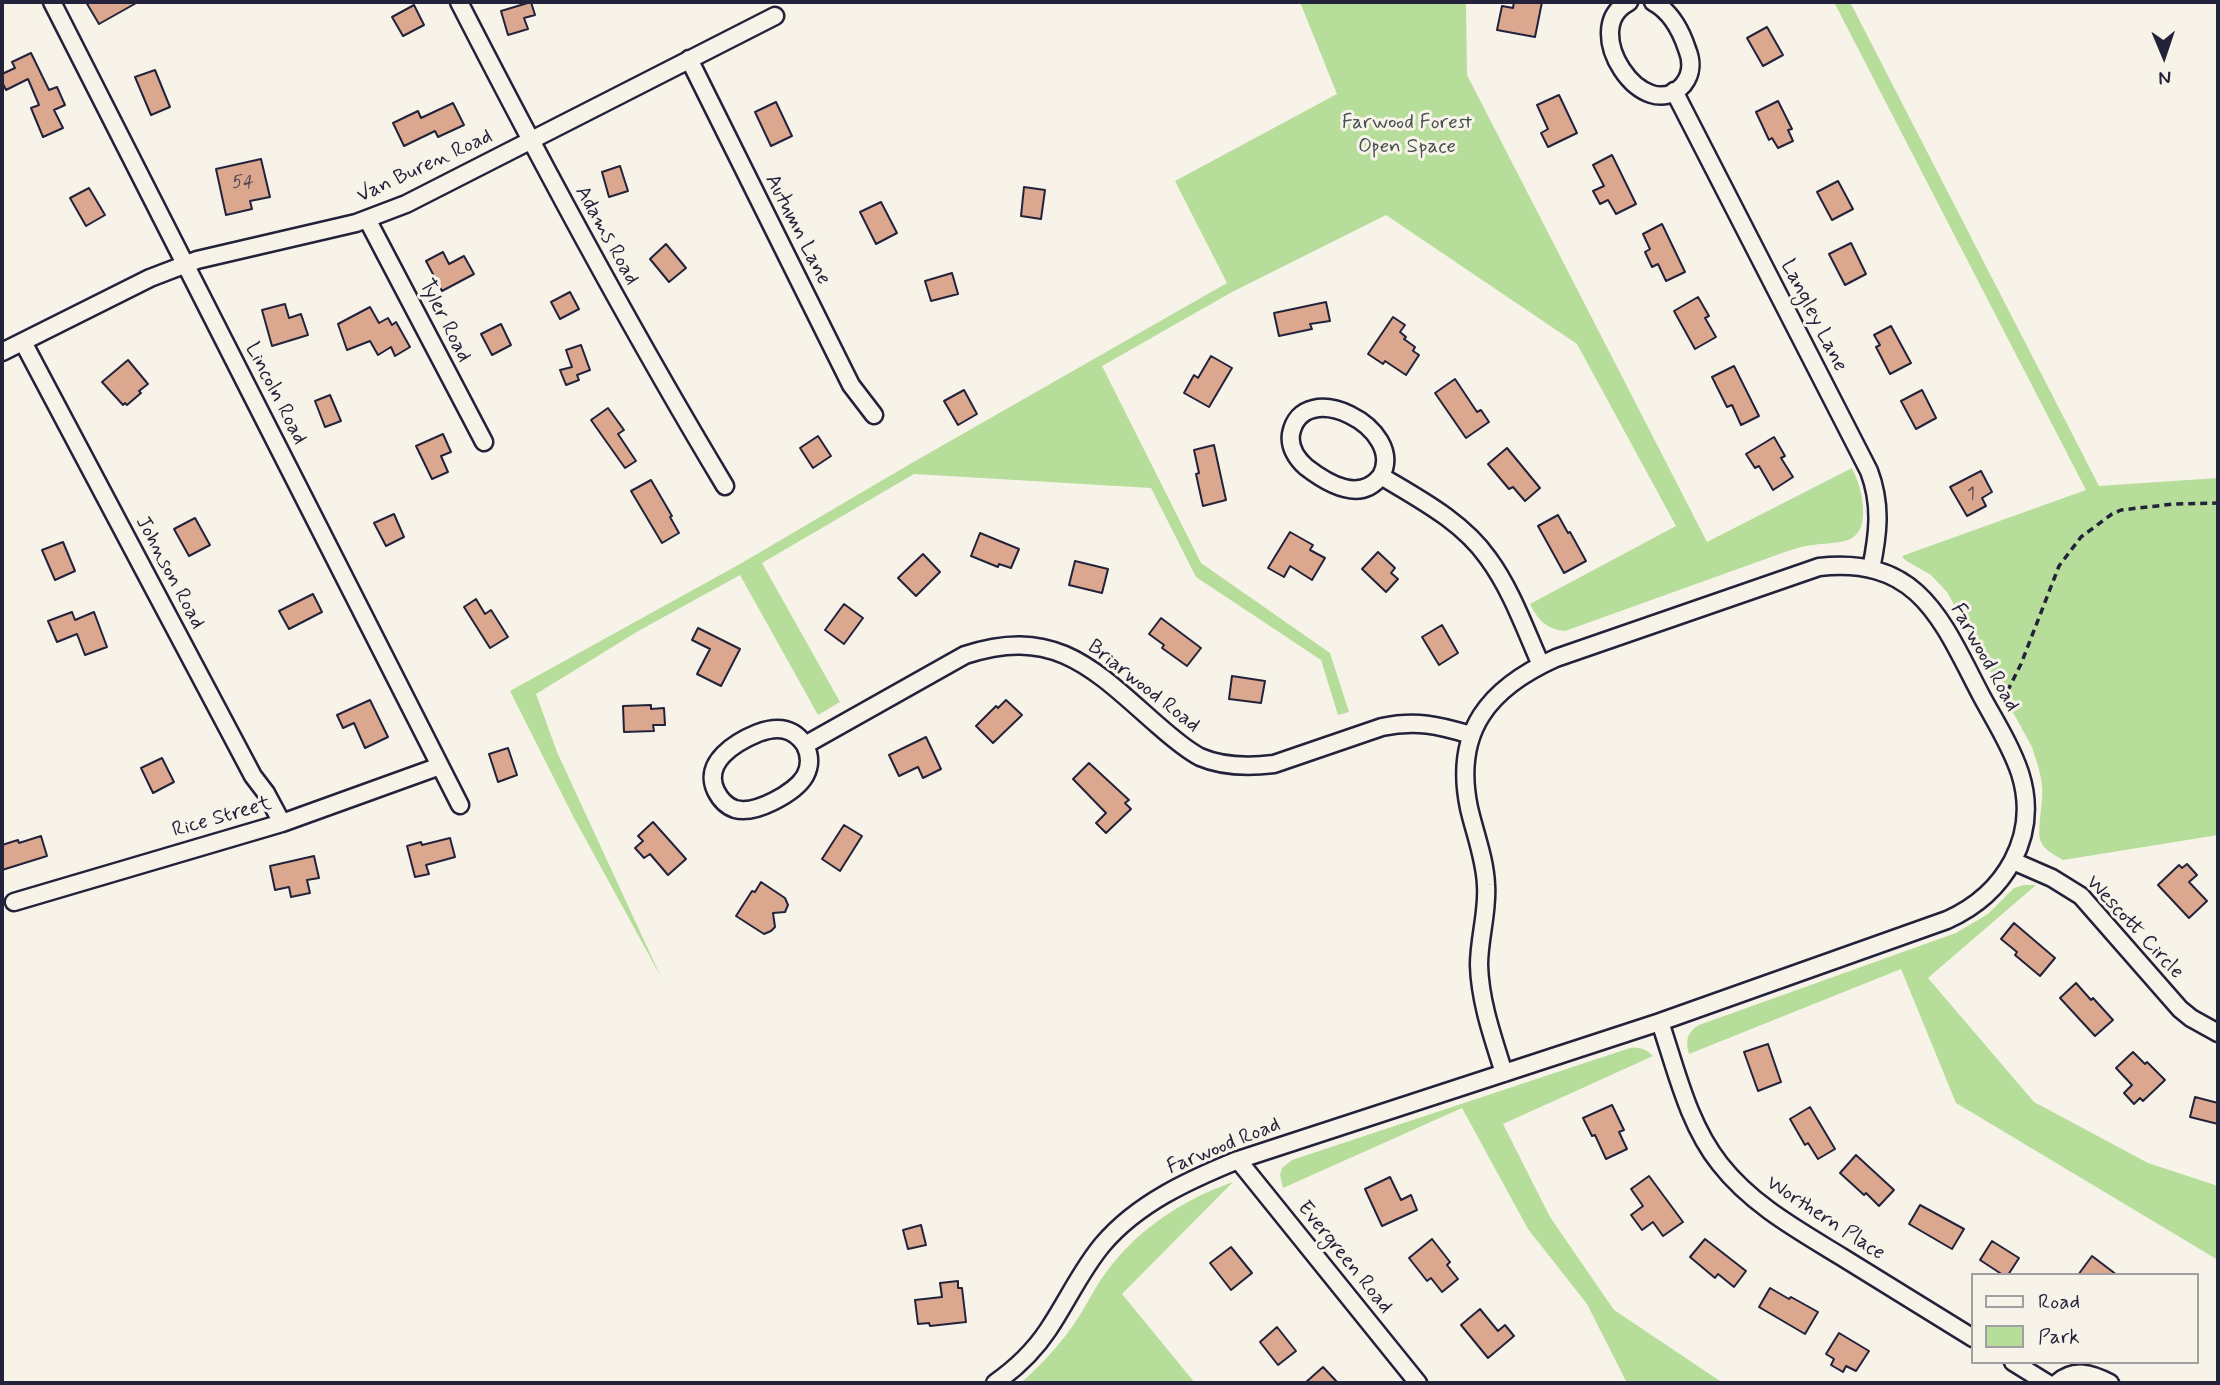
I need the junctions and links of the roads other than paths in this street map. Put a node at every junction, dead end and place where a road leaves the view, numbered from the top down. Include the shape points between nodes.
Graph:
1 (52, 2) edge
2 (459, 2) edge
3 (1629, 2) edge
4 (1653, 2) edge
5 (775, 16) dead end
6 (689, 59) junction
7 (1674, 91) junction
8 (529, 140) junction
9 (367, 219) junction
10 (186, 265) junction
11 (23, 342) junction
12 (2, 352) edge
13 (874, 415) dead end
14 (484, 442) dead end
15 (1381, 476) junction
16 (724, 486) dead end
17 (1871, 569) junction
18 (1541, 664) junction
19 (1471, 735) junction
20 (805, 745) junction
21 (440, 766) junction
22 (460, 805) dead end
23 (282, 823) junction
24 (2013, 861) junction
25 (14, 902) dead end
26 (1660, 1023) junction
27 (2218, 1033) edge
28 (1504, 1073) junction
29 (1238, 1160) junction
30 (1972, 1337) edge
31 (2016, 1364) edge
32 (995, 1383) edge
33 (1418, 1383) edge
34 (2048, 1383) edge
35 (2057, 1383) edge
36 (2110, 1383) edge

1 - 10 street, Lincoln Road
2 - 8 street, Adams Road
3 - 7 street via 1616,11 1609,29 1620,64 1643,92
4 - 7 street via 1673,21 1689,52 1688,78
5 - 6 street, Van Buren Road
6 - 8 street, Van Buren Road
6 - 13 street, Autumn Lane via 851,385
7 - 17 street, Langley Lane via 1869,471 1879,521
8 - 9 street, Van Buren Road via 406,204
8 - 16 street, Adams Road
9 - 10 street, Van Buren Road
9 - 14 street, Tyler Road
10 - 11 street, Van Buren Road via 150,278
10 - 21 street, Lincoln Road
11 - 12 street, Van Buren Road
11 - 23 street, Johnson Road
15 - 15 street via 1367,488 1354,490 1320,477 1294,452 1291,439 1296,422 1310,409 1323,407 1357,420 1383,445 1386,464
15 - 18 street via 1450,519 1487,556
17 - 18 street, Farwood Road via 1836,565 1802,571
17 - 24 street, Farwood Road via 1903,582 1941,619 2014,758 2024,791 2024,827
18 - 19 street, Farwood Road via 1497,694
19 - 20 street, Briarwood Road via 1428,724 1398,724 1274,764 1230,765 1200,757 1176,741 1088,666 1049,649 1007,645 965,655
19 - 28 street, Farwood Road via 1466,793 1487,900 1480,981
20 - 20 street via 809,762 805,775 777,799 743,810 730,807 717,794 713,782 716,763 744,740 779,728 792,731
21 - 22 street, Lincoln Road
21 - 23 street, Rice Street
23 - 25 street, Rice Street
24 - 26 street, Farwood Road via 1992,890 1964,912
24 - 27 street, Wescott Circle via 2081,897 2180,1009
26 - 28 street, Farwood Road
26 - 30 street, Worthern Place via 1704,1140 1741,1188 1781,1219
28 - 29 street, Farwood Road
29 - 32 street, Farwood Road via 1186,1182 1126,1220 1102,1244 1046,1334
29 - 33 street, Evergreen Road
31 - 34 street
35 - 36 street via 2081,1373

